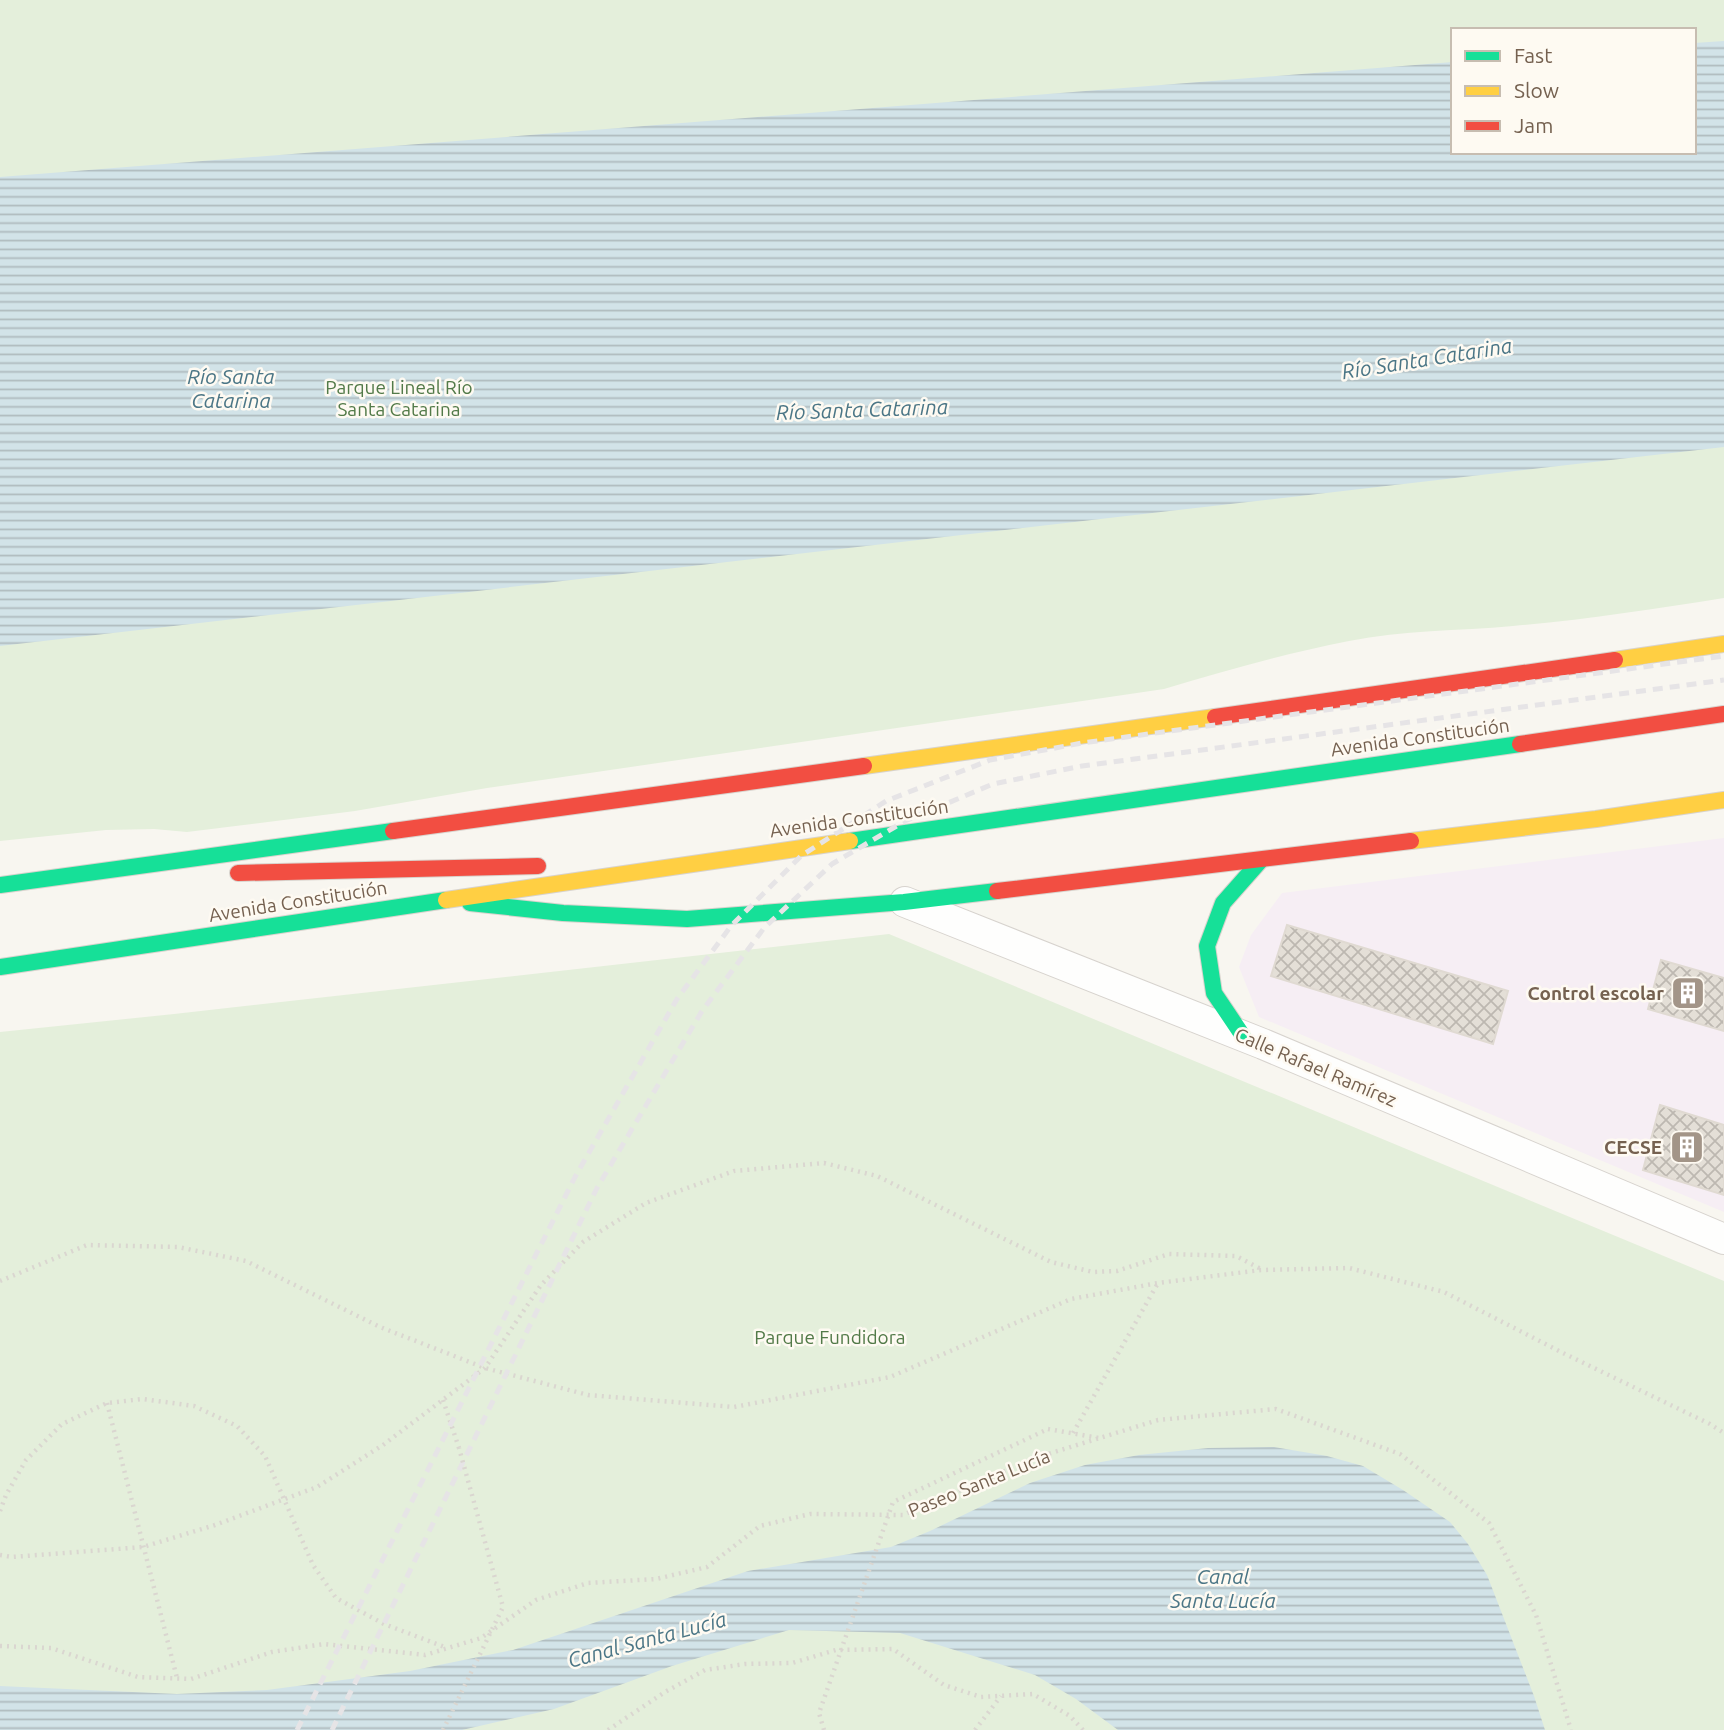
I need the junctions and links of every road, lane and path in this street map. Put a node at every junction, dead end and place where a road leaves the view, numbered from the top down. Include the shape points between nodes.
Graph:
1 (1724, 644) edge
2 (1724, 714) edge
3 (1724, 800) edge
4 (1261, 860) junction
5 (710, 861) junction
6 (585, 864) dead end
7 (558, 865) dead end
8 (227, 873) dead end
9 (199, 874) dead end
10 (47, 878) junction
11 (0, 885) edge
12 (443, 900) junction
13 (904, 902) junction
14 (0, 967) edge
15 (1244, 1036) junction
16 (1724, 1239) edge
17 (1261, 1270) junction
18 (0, 1280) edge
19 (1158, 1283) junction
20 (485, 1368) junction
21 (443, 1400) junction
22 (107, 1403) junction
23 (1073, 1433) junction
24 (1724, 1433) edge
25 (1100, 1438) junction
26 (284, 1499) junction
27 (0, 1511) edge
28 (143, 1547) junction
29 (0, 1555) edge
30 (0, 1646) edge
31 (447, 1648) junction
32 (177, 1678) junction
33 (1002, 1696) junction
34 (443, 1730) edge
35 (608, 1730) edge
36 (824, 1730) edge
37 (975, 1730) edge
38 (1083, 1730) edge
39 (1571, 1730) edge

1 - 10 main road
2 - 5 main road, Avenida Constitución
3 - 4 main road
4 - 13 main road
4 - 15 main road via 1223,903 1207,946 1214,993
5 - 6 main road
5 - 12 main road, Avenida Constitución
7 - 8 main road
9 - 10 main road
10 - 11 main road
12 - 13 main road via 563,914 687,919
12 - 14 main road, Avenida Constitución
13 - 15 street, Calle Rafael Ramírez
15 - 16 street, Calle Rafael Ramírez
17 - 19 path
17 - 20 path via 1236,1256 1169,1254 1117,1271 1093,1272 1051,1262 877,1176 824,1163 734,1171 646,1203 583,1242 541,1285
17 - 24 path via 1349,1268 1444,1292
18 - 20 path via 87,1245 178,1247 247,1261 380,1327
19 - 20 path via 1071,1299 890,1377 734,1406 588,1395
19 - 23 path
20 - 21 path
21 - 26 path via 317,1487
21 - 34 path, bridge via 503,1607
22 - 26 path via 143,1399 194,1406 237,1426 265,1456
22 - 27 path via 62,1424 26,1460
22 - 28 path
23 - 25 path
23 - 36 path, bridge via 1048,1429 893,1502 819,1713
25 - 31 path, Paseo Santa Lucía via 1035,1458 903,1514 810,1514 760,1526 707,1567 656,1579 587,1583 536,1600 481,1639
25 - 39 path, Paseo Santa Lucía via 1158,1420 1276,1409 1400,1454 1489,1523 1536,1615
26 - 28 path
26 - 31 path via 313,1565 336,1598 384,1624
28 - 29 path
28 - 32 path
30 - 32 path, Paseo Santa Lucía via 51,1648 138,1677
31 - 32 path, Paseo Santa Lucía via 425,1655 324,1644 272,1652 191,1679
33 - 35 path via 981,1697 944,1685 893,1649 836,1650 792,1663 705,1670
33 - 37 path
33 - 38 path via 1033,1694 1070,1716

